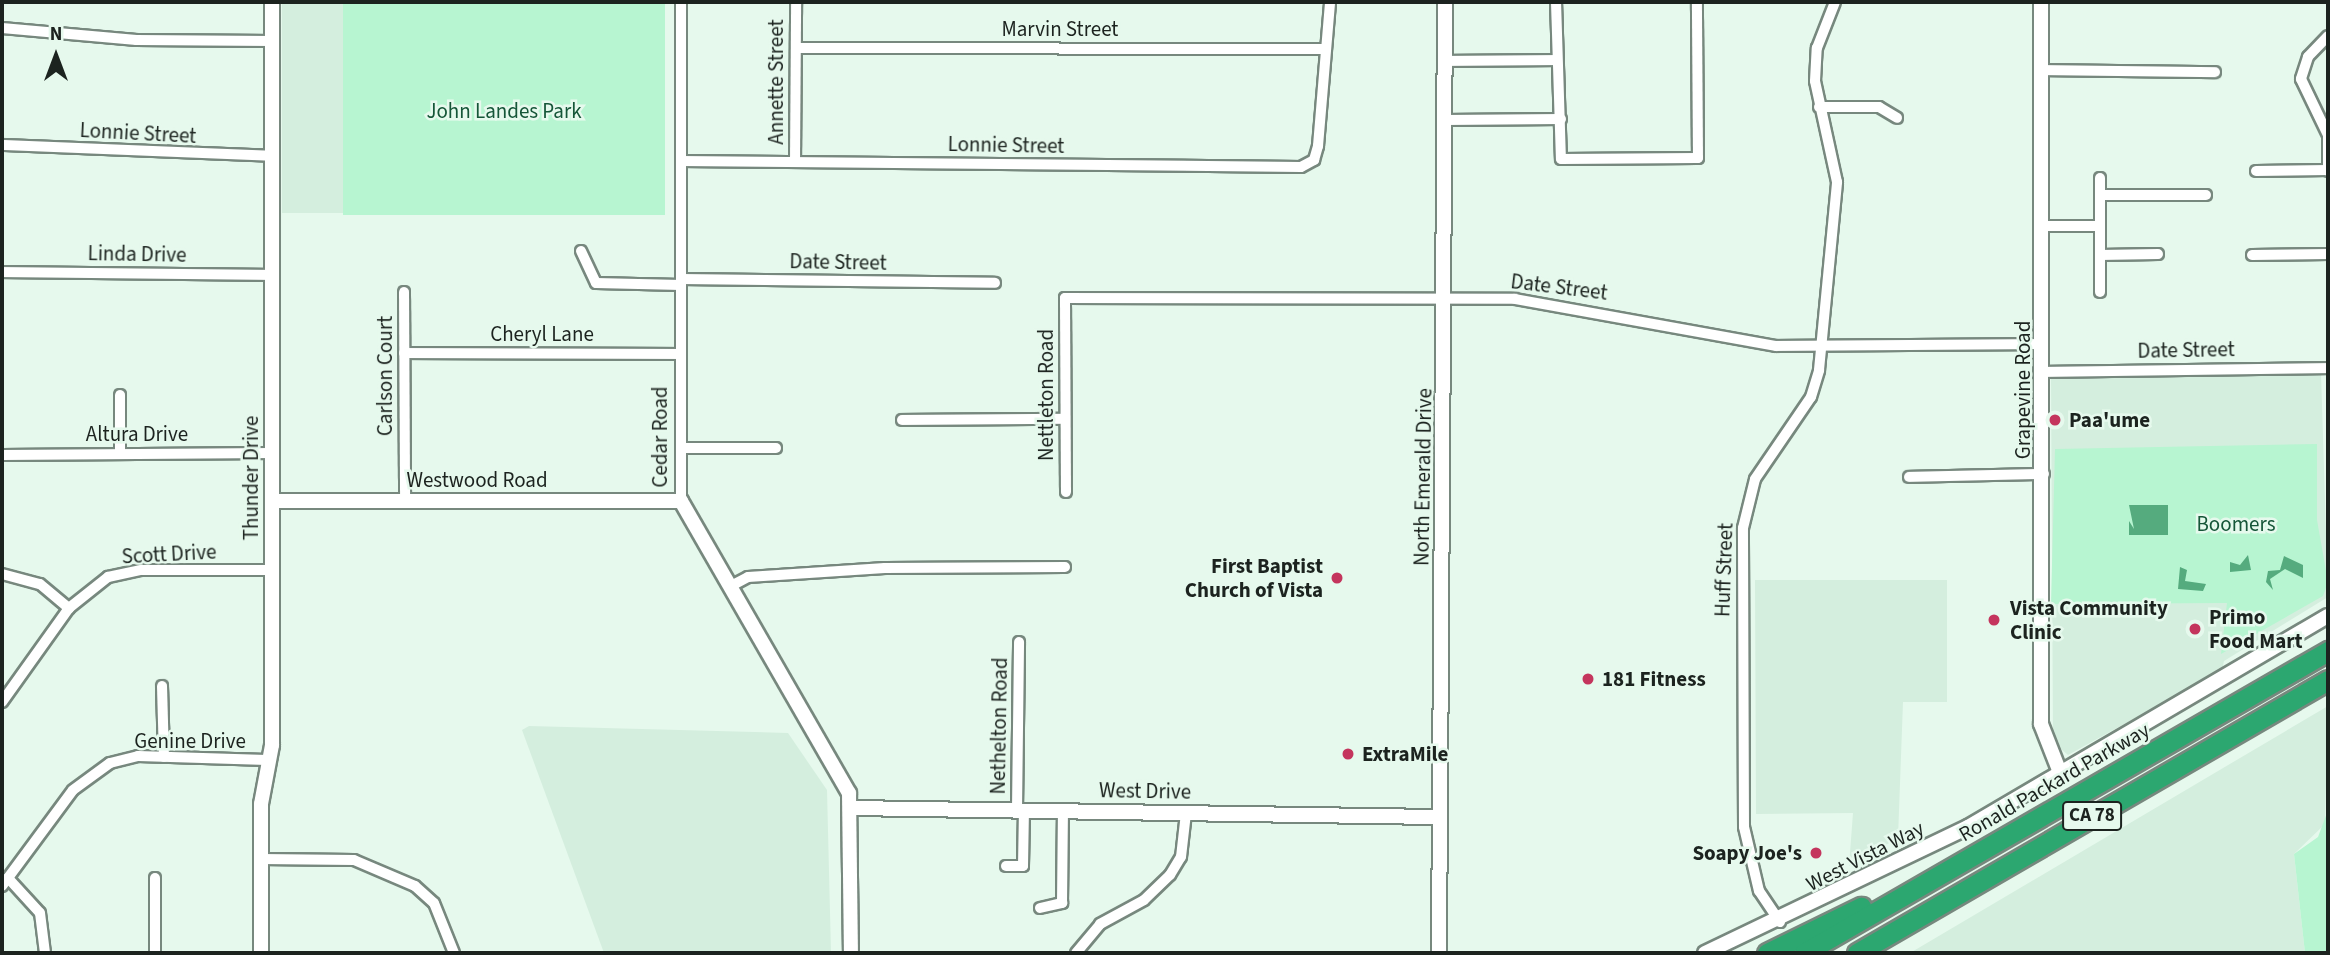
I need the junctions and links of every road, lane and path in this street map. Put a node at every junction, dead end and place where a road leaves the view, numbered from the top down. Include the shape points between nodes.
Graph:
1 (272, 2) edge
2 (681, 2) edge
3 (796, 2) edge
4 (1330, 2) edge
5 (1445, 2) edge
6 (1556, 2) edge
7 (1697, 2) edge
8 (1835, 2) edge
9 (2041, 2) edge
10 (2, 28) edge
11 (2328, 36) edge
12 (272, 41) junction
13 (796, 48) junction
14 (1325, 49) junction
15 (1558, 60) junction
16 (1443, 61) junction
17 (2042, 70) junction
18 (2215, 72) dead end
19 (1819, 107) junction
20 (1897, 118) dead end
21 (1561, 119) junction
22 (1445, 120) junction
23 (2328, 135) edge
24 (2, 145) edge
25 (272, 156) junction
26 (681, 161) junction
27 (795, 162) junction
28 (2256, 171) dead end
29 (2328, 171) edge
30 (2100, 177) dead end
31 (2100, 195) junction
32 (2206, 195) dead end
33 (2043, 226) junction
34 (2100, 226) junction
35 (580, 251) dead end
36 (2158, 254) dead end
37 (2328, 254) edge
38 (2100, 255) junction
39 (2252, 255) dead end
40 (2, 272) edge
41 (272, 275) junction
42 (681, 282) junction
43 (995, 283) dead end
44 (404, 292) dead end
45 (2100, 292) dead end
46 (1065, 298) joint
47 (1447, 300) junction
48 (2043, 345) junction
49 (1821, 346) junction
50 (404, 353) junction
51 (681, 354) junction
52 (2328, 368) edge
53 (2045, 372) junction
54 (120, 395) dead end
55 (1063, 419) junction
56 (902, 420) dead end
57 (681, 448) junction
58 (776, 448) dead end
59 (120, 453) junction
60 (272, 453) junction
61 (2, 455) edge
62 (2045, 474) junction
63 (1909, 477) dead end
64 (1066, 492) dead end
65 (272, 501) junction
66 (405, 501) junction
67 (681, 501) junction
68 (1065, 567) dead end
69 (272, 570) junction
70 (2, 574) edge
71 (730, 586) junction
72 (69, 608) junction
73 (2328, 616) edge
74 (1019, 642) dead end
75 (2328, 651) edge
76 (2328, 680) edge
77 (162, 686) dead end
78 (2, 702) edge
79 (164, 757) junction
80 (267, 760) junction
81 (2061, 775) junction
82 (850, 808) junction
83 (1021, 811) junction
84 (1063, 811) junction
85 (1186, 813) junction
86 (1438, 817) junction
87 (261, 859) junction
88 (1006, 866) dead end
89 (155, 878) dead end
90 (5, 882) edge
91 (1921, 885) junction
92 (1040, 908) dead end
93 (1780, 922) junction
94 (45, 953) edge
95 (155, 953) edge
96 (261, 953) edge
97 (454, 953) edge
98 (850, 953) edge
99 (1076, 953) edge
100 (1439, 953) edge
101 (1705, 953) edge
102 (1767, 953) edge
103 (1804, 953) edge
104 (1857, 953) edge

1 - 12 street, Thunder Drive
2 - 26 street, Cedar Road
3 - 13 street, Annette Street
4 - 14 street
5 - 16 street, North Emerald Drive
6 - 15 street
7 - 21 street via 1698,158 1561,159
8 - 19 street, Huff Street via 1817,48
9 - 17 street, Grapevine Road
10 - 12 street via 136,40
11 - 23 street via 2308,57 2301,79
12 - 25 street, Thunder Drive
13 - 14 street, Marvin Street
13 - 27 street, Annette Street
14 - 27 street, Lonnie Street via 1318,146 1314,160 1301,167
15 - 16 street
15 - 21 street
16 - 22 street, North Emerald Drive
17 - 18 street
17 - 33 street, Grapevine Road
19 - 20 street via 1879,107
19 - 49 street, Huff Street via 1837,182
21 - 22 street
22 - 47 street, North Emerald Drive
23 - 29 street
24 - 25 street, Lonnie Street
25 - 41 street, Thunder Drive
26 - 27 street, Lonnie Street
26 - 42 street, Cedar Road
28 - 29 street
30 - 31 street
31 - 32 street
31 - 34 street
33 - 34 street
33 - 48 street, Grapevine Road
34 - 38 street
35 - 42 street, Date Street via 596,283
36 - 38 street
37 - 39 street
38 - 45 street
40 - 41 street, Linda Drive
41 - 60 street, Thunder Drive
42 - 43 street, Date Street
42 - 51 street, Cedar Road
44 - 50 street, Carlson Court
46 - 47 street, Date Street
46 - 55 street, Nettleton Road
47 - 49 street, Date Street via 1550,301 1729,342
47 - 86 street, North Emerald Drive
48 - 49 street, Date Street
48 - 53 street, Grapevine Road
49 - 93 street, Huff Street via 1811,397 1755,479 1743,528 1744,827 1759,891
50 - 51 street, Cheryl Lane
50 - 66 street, Carlson Court
51 - 57 street, Cedar Road
52 - 53 street, Date Street
53 - 62 street, Grapevine Road
54 - 59 street
55 - 56 street
55 - 64 street, Nettleton Road
57 - 58 street
57 - 67 street, Cedar Road
59 - 60 street, Altura Drive
59 - 61 street, Altura Drive
60 - 65 street, Thunder Drive
62 - 63 street
62 - 81 street, Grapevine Road via 2041,724
65 - 66 street, Westwood Road
65 - 69 street, Thunder Drive
66 - 67 street, Westwood Road
67 - 71 street, Cedar Road
68 - 71 street via 885,568 748,577
69 - 72 street, Scott Drive via 142,570 108,577
69 - 80 street, Thunder Drive
70 - 72 street via 40,584
71 - 82 street, Cedar Road via 836,764
72 - 78 street, Scott Drive
73 - 81 street, West Vista Way
74 - 83 street, Nethelton Road
75 - 91 highway, Ronald Packard Parkway / CA 78
76 - 104 highway, CA 78
77 - 79 street
79 - 80 street, Genine Drive
79 - 90 street, Genine Drive via 110,763 85,777
80 - 87 street, Thunder Drive
81 - 93 street, West Vista Way
82 - 83 street, West Drive
82 - 98 street, Cedar Road
83 - 84 street, West Drive
83 - 88 street, Nethelton Road via 1023,866
84 - 85 street, West Drive
84 - 92 street via 1062,903
85 - 86 street, West Drive
85 - 99 street via 1181,856 1170,875 1144,900 1100,924
86 - 100 street, North Emerald Drive
87 - 96 street, Thunder Drive
87 - 97 street via 354,860 415,886 434,903
89 - 95 street
90 - 94 street via 40,913
91 - 102 highway
91 - 103 highway, Ronald Packard Parkway / CA 78
93 - 101 street, West Vista Way

